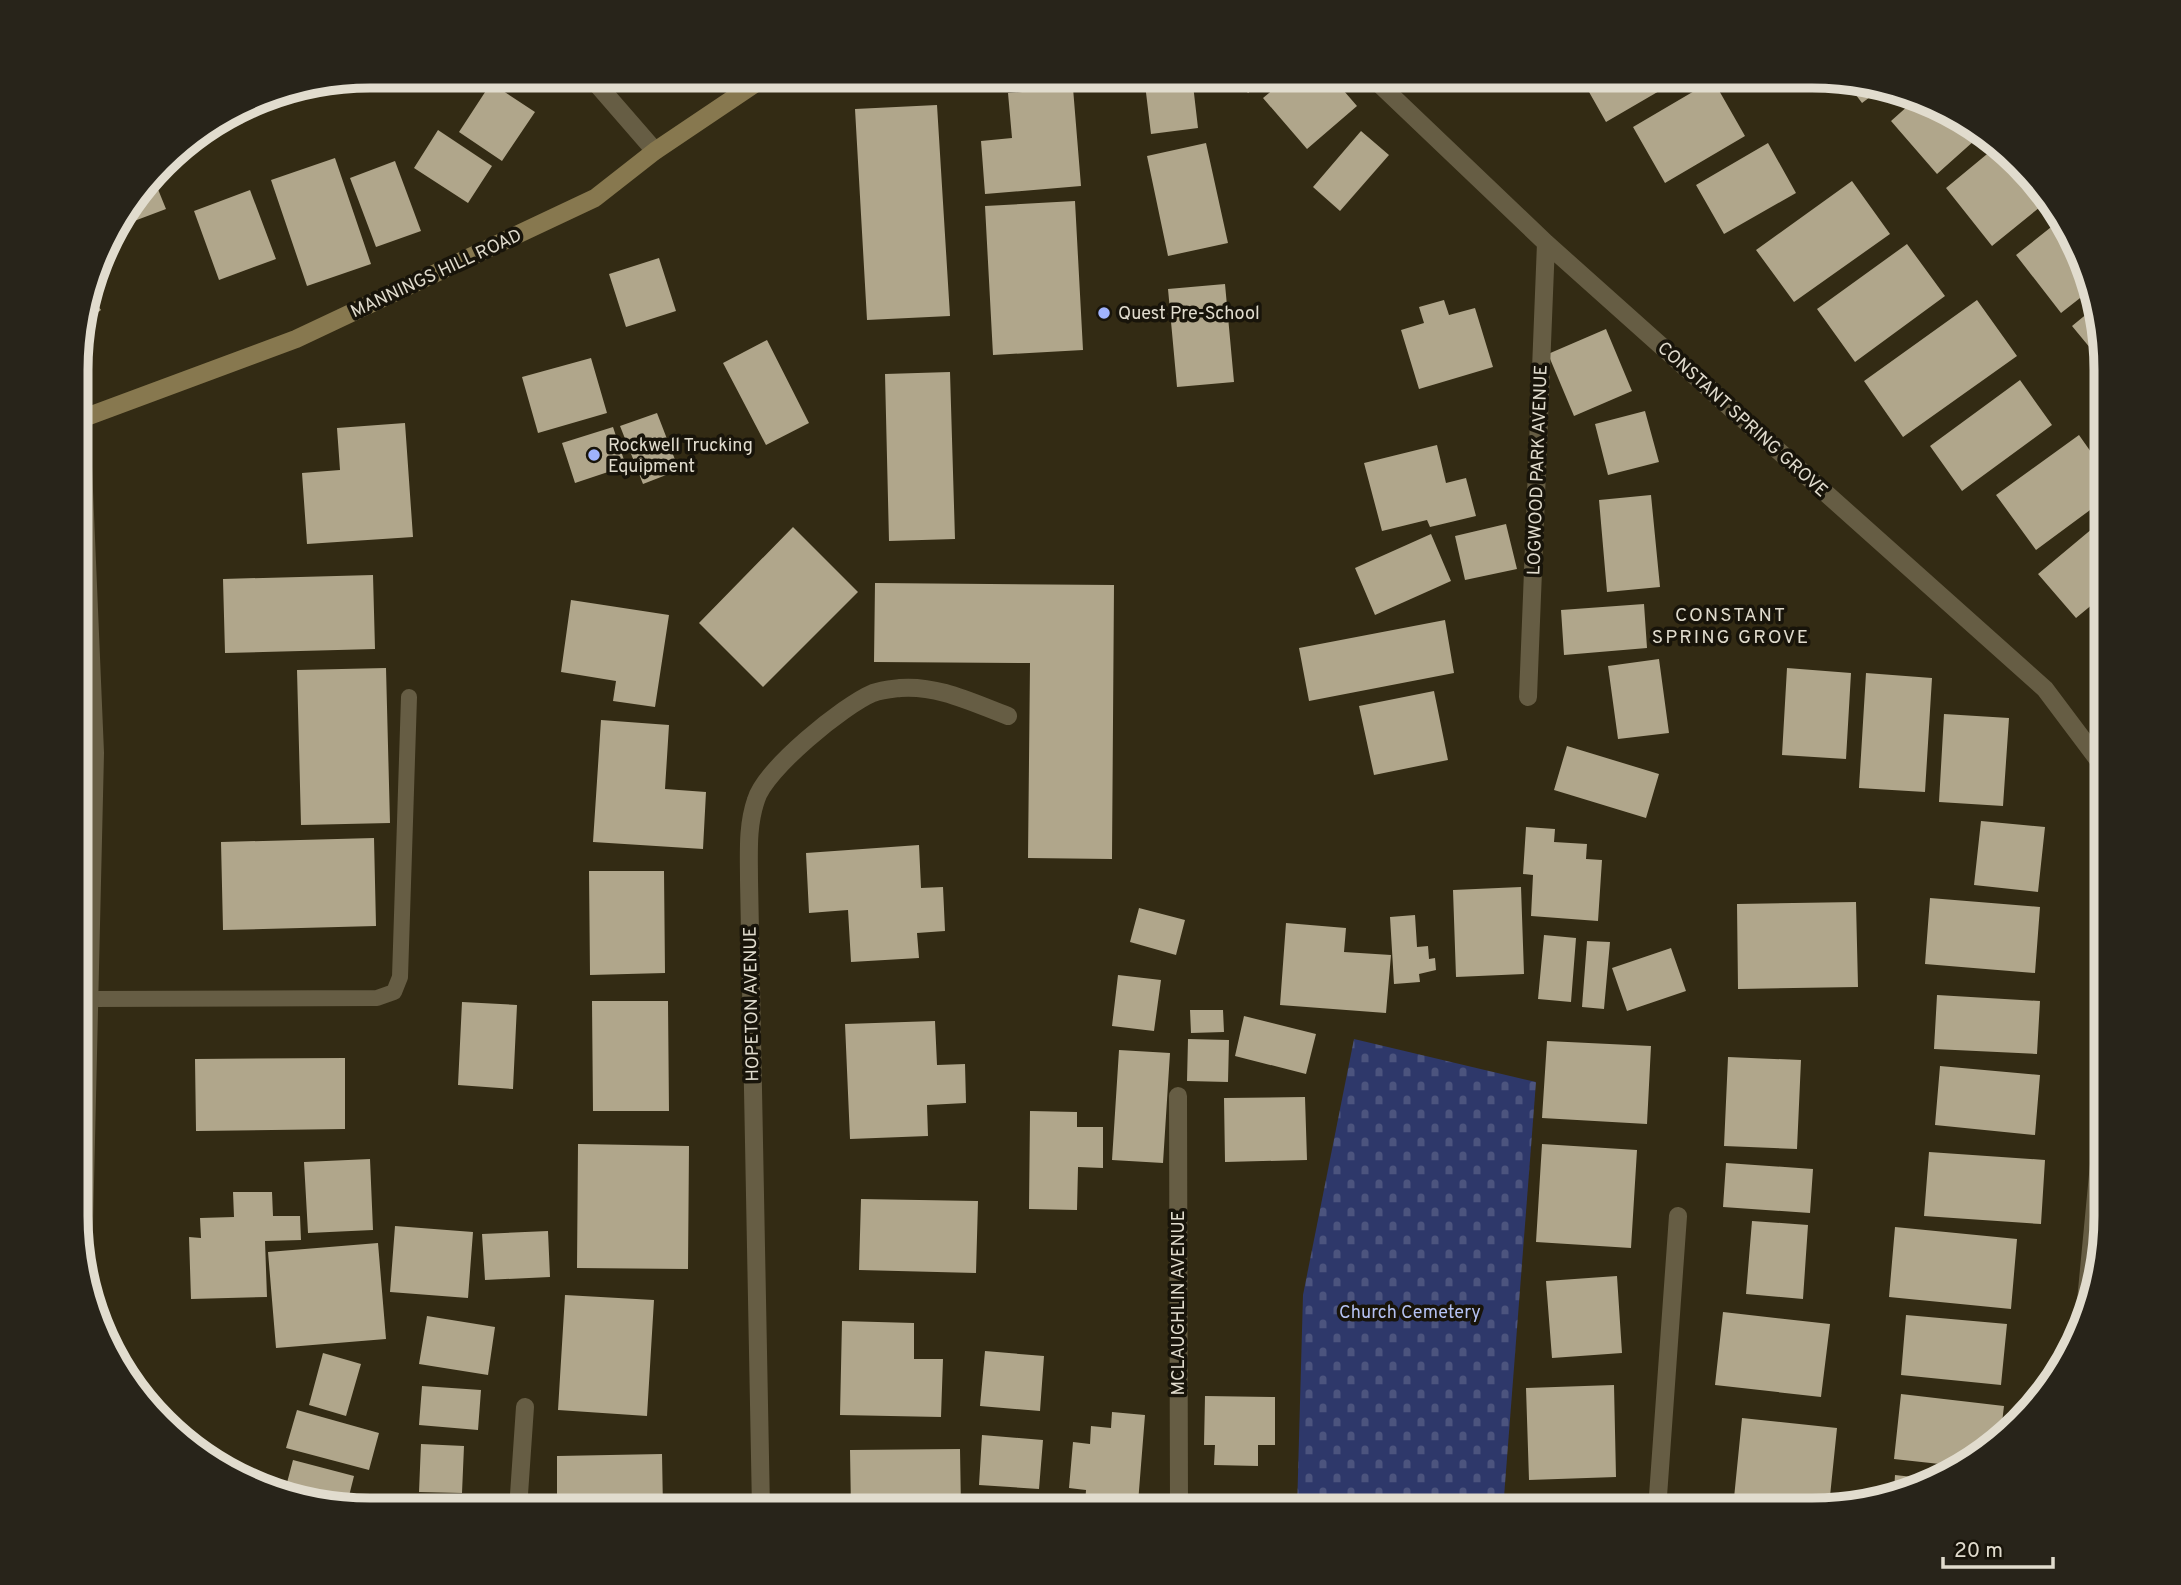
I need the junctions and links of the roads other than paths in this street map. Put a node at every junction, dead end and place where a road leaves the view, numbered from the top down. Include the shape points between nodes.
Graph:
1 (600, 88) edge
2 (749, 88) edge
3 (1384, 88) edge
4 (655, 151) junction
5 (1546, 243) junction
6 (88, 415) edge
7 (88, 606) edge
8 (409, 697) dead end
9 (1528, 697) dead end
10 (1008, 716) dead end
11 (2094, 755) edge
12 (90, 999) junction
13 (88, 1076) edge
14 (1178, 1096) dead end
15 (1678, 1216) dead end
16 (2094, 1218) edge
17 (2090, 1258) edge
18 (525, 1407) dead end
19 (519, 1498) edge
20 (761, 1498) edge
21 (1180, 1498) edge
22 (1658, 1498) edge

1 - 4 street
2 - 4 main road, MANNINGS HILL ROAD
3 - 5 street, CONSTANT SPRING GROVE
4 - 6 main road, MANNINGS HILL ROAD via 595,198 296,339
5 - 9 street, LOGWOOD PARK AVENUE
5 - 11 street, CONSTANT SPRING GROVE via 2045,690
7 - 12 street via 95,753
8 - 12 lane via 400,977 394,992 377,998
10 - 20 street, HOPETON AVENUE via 938,690 874,692 794,750 756,797 749,829 749,880
12 - 13 street
14 - 21 street, MCLAUGHLIN AVENUE
15 - 22 street
16 - 17 street
18 - 19 street

